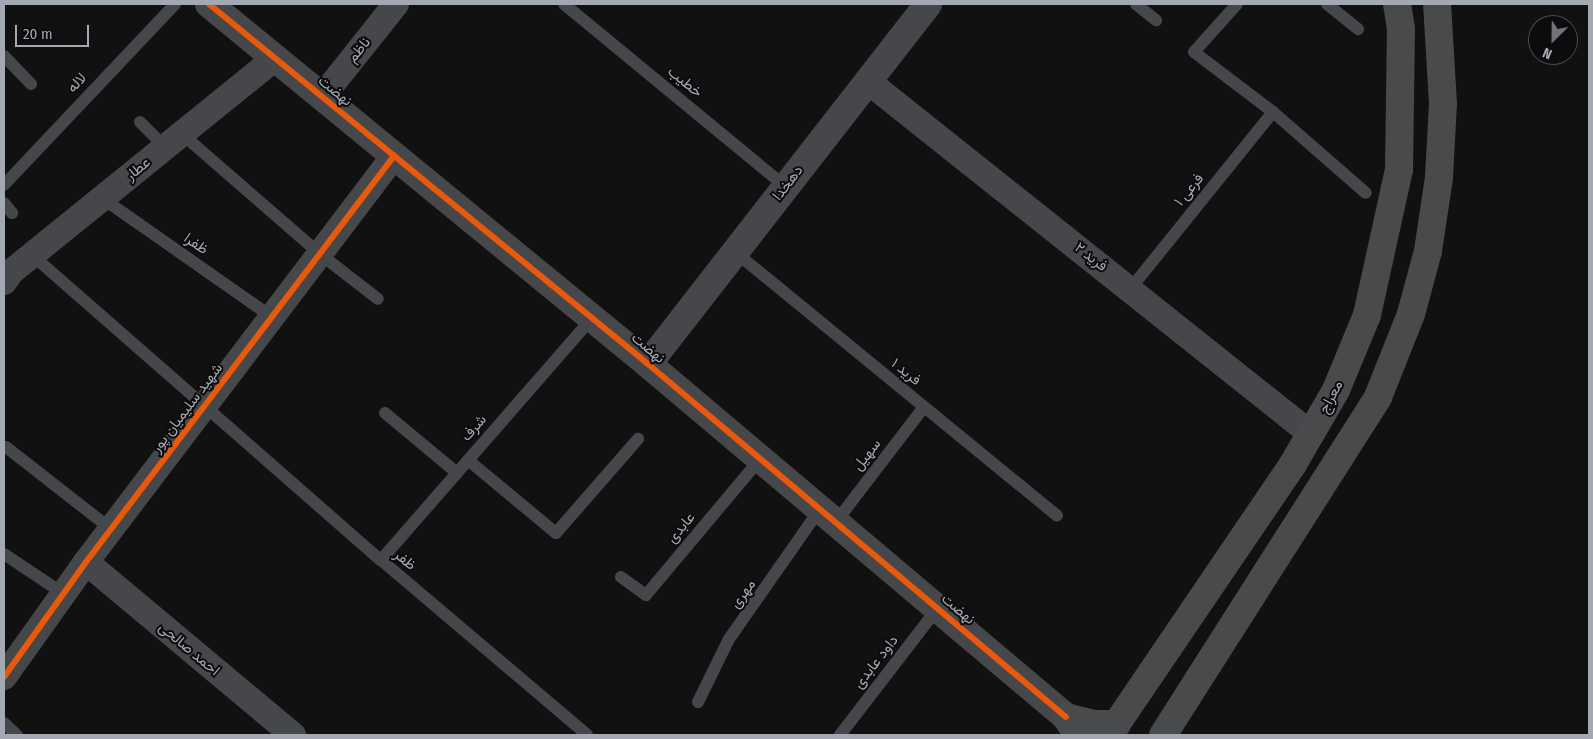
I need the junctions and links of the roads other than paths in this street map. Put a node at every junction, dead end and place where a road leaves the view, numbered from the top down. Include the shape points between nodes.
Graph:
1 (175, 4) edge
2 (209, 4) edge
3 (396, 4) edge
4 (564, 4) edge
5 (1136, 4) edge
6 (1237, 4) edge
7 (1327, 4) edge
8 (1398, 4) edge
9 (1437, 4) edge
10 (924, 5) edge
11 (1156, 20) dead end
12 (1358, 30) dead end
13 (4, 56) edge
14 (275, 58) junction
15 (870, 83) junction
16 (31, 84) dead end
17 (322, 96) junction
18 (1273, 112) junction
19 (140, 122) dead end
20 (174, 140) junction
21 (394, 156) junction
22 (4, 185) edge
23 (785, 186) junction
24 (1366, 193) dead end
25 (102, 198) junction
26 (735, 252) junction
27 (320, 254) junction
28 (32, 255) junction
29 (6, 274) edge
30 (1131, 288) junction
31 (378, 299) dead end
32 (272, 317) junction
33 (592, 318) junction
34 (648, 364) junction
35 (206, 404) junction
36 (924, 407) junction
37 (385, 412) dead end
38 (1310, 434) junction
39 (638, 439) dead end
40 (6, 446) dead end
41 (760, 459) junction
42 (468, 460) junction
43 (457, 472) junction
44 (828, 516) junction
45 (1057, 516) dead end
46 (111, 529) junction
47 (4, 554) edge
48 (381, 560) junction
49 (86, 562) junction
50 (622, 577) dead end
51 (64, 594) junction
52 (938, 609) junction
53 (7, 668) edge
54 (698, 702) dead end
55 (4, 723) edge
56 (1072, 726) edge
57 (1113, 730) edge
58 (18, 735) edge
59 (293, 735) edge
60 (587, 735) edge
61 (840, 735) edge
62 (1163, 735) edge

1 - 22 lane, لاله
2 - 14 street, نهضت
3 - 17 street, ناظم
4 - 23 lane, خطیب
5 - 11 lane
6 - 18 lane via 1194,52
7 - 12 lane
8 - 38 main road, معراج via 1401,29 1399,170 1367,315 1336,390
9 - 62 main road via 1443,104 1439,178 1428,252 1411,314 1378,397
10 - 15 street, دهخدا
13 - 16 lane
14 - 17 street, نهضت
14 - 20 street, عطار
15 - 23 street, دهخدا
15 - 30 street, فرید ۲
17 - 21 street, نهضت
18 - 24 lane
18 - 30 lane, فرعی ۱
19 - 20 lane
20 - 25 street, عطار
20 - 27 lane
21 - 27 street, شهید سلیمیان پور
21 - 33 street, نهضت
23 - 26 street, دهخدا
25 - 28 street, عطار
25 - 32 lane, ظفرا
26 - 34 street, دهخدا
26 - 36 lane, فرید ۱
27 - 31 lane
27 - 32 street, شهید سلیمیان پور
28 - 29 street, عطار
28 - 35 lane, ظفر
30 - 38 street, فرید ۲
32 - 35 street, شهید سلیمیان پور
33 - 34 street, نهضت
33 - 42 lane, شرف
34 - 41 street, نهضت
35 - 46 street, شهید سلیمیان پور
35 - 48 lane, ظفر
36 - 44 lane, سهیل
36 - 45 lane, فرید ۱
37 - 43 lane
38 - 57 main road, معراج
39 - 42 lane via 556,533
40 - 46 lane
41 - 44 street, نهضت
41 - 50 lane, عابدی via 646,595
42 - 43 lane, شرف
43 - 48 lane, شرف
44 - 52 street, نهضت
44 - 54 lane, مهری via 729,639
46 - 49 street, شهید سلیمیان پور
47 - 51 lane
48 - 60 lane, ظفر
49 - 51 street, شهید سلیمیان پور
49 - 59 street, احمد صالحی
51 - 53 street, شهید سلیمیان پور
52 - 56 street, نهضت
52 - 61 lane, داود عابدی
55 - 58 lane
56 - 57 main road via 1094,724

